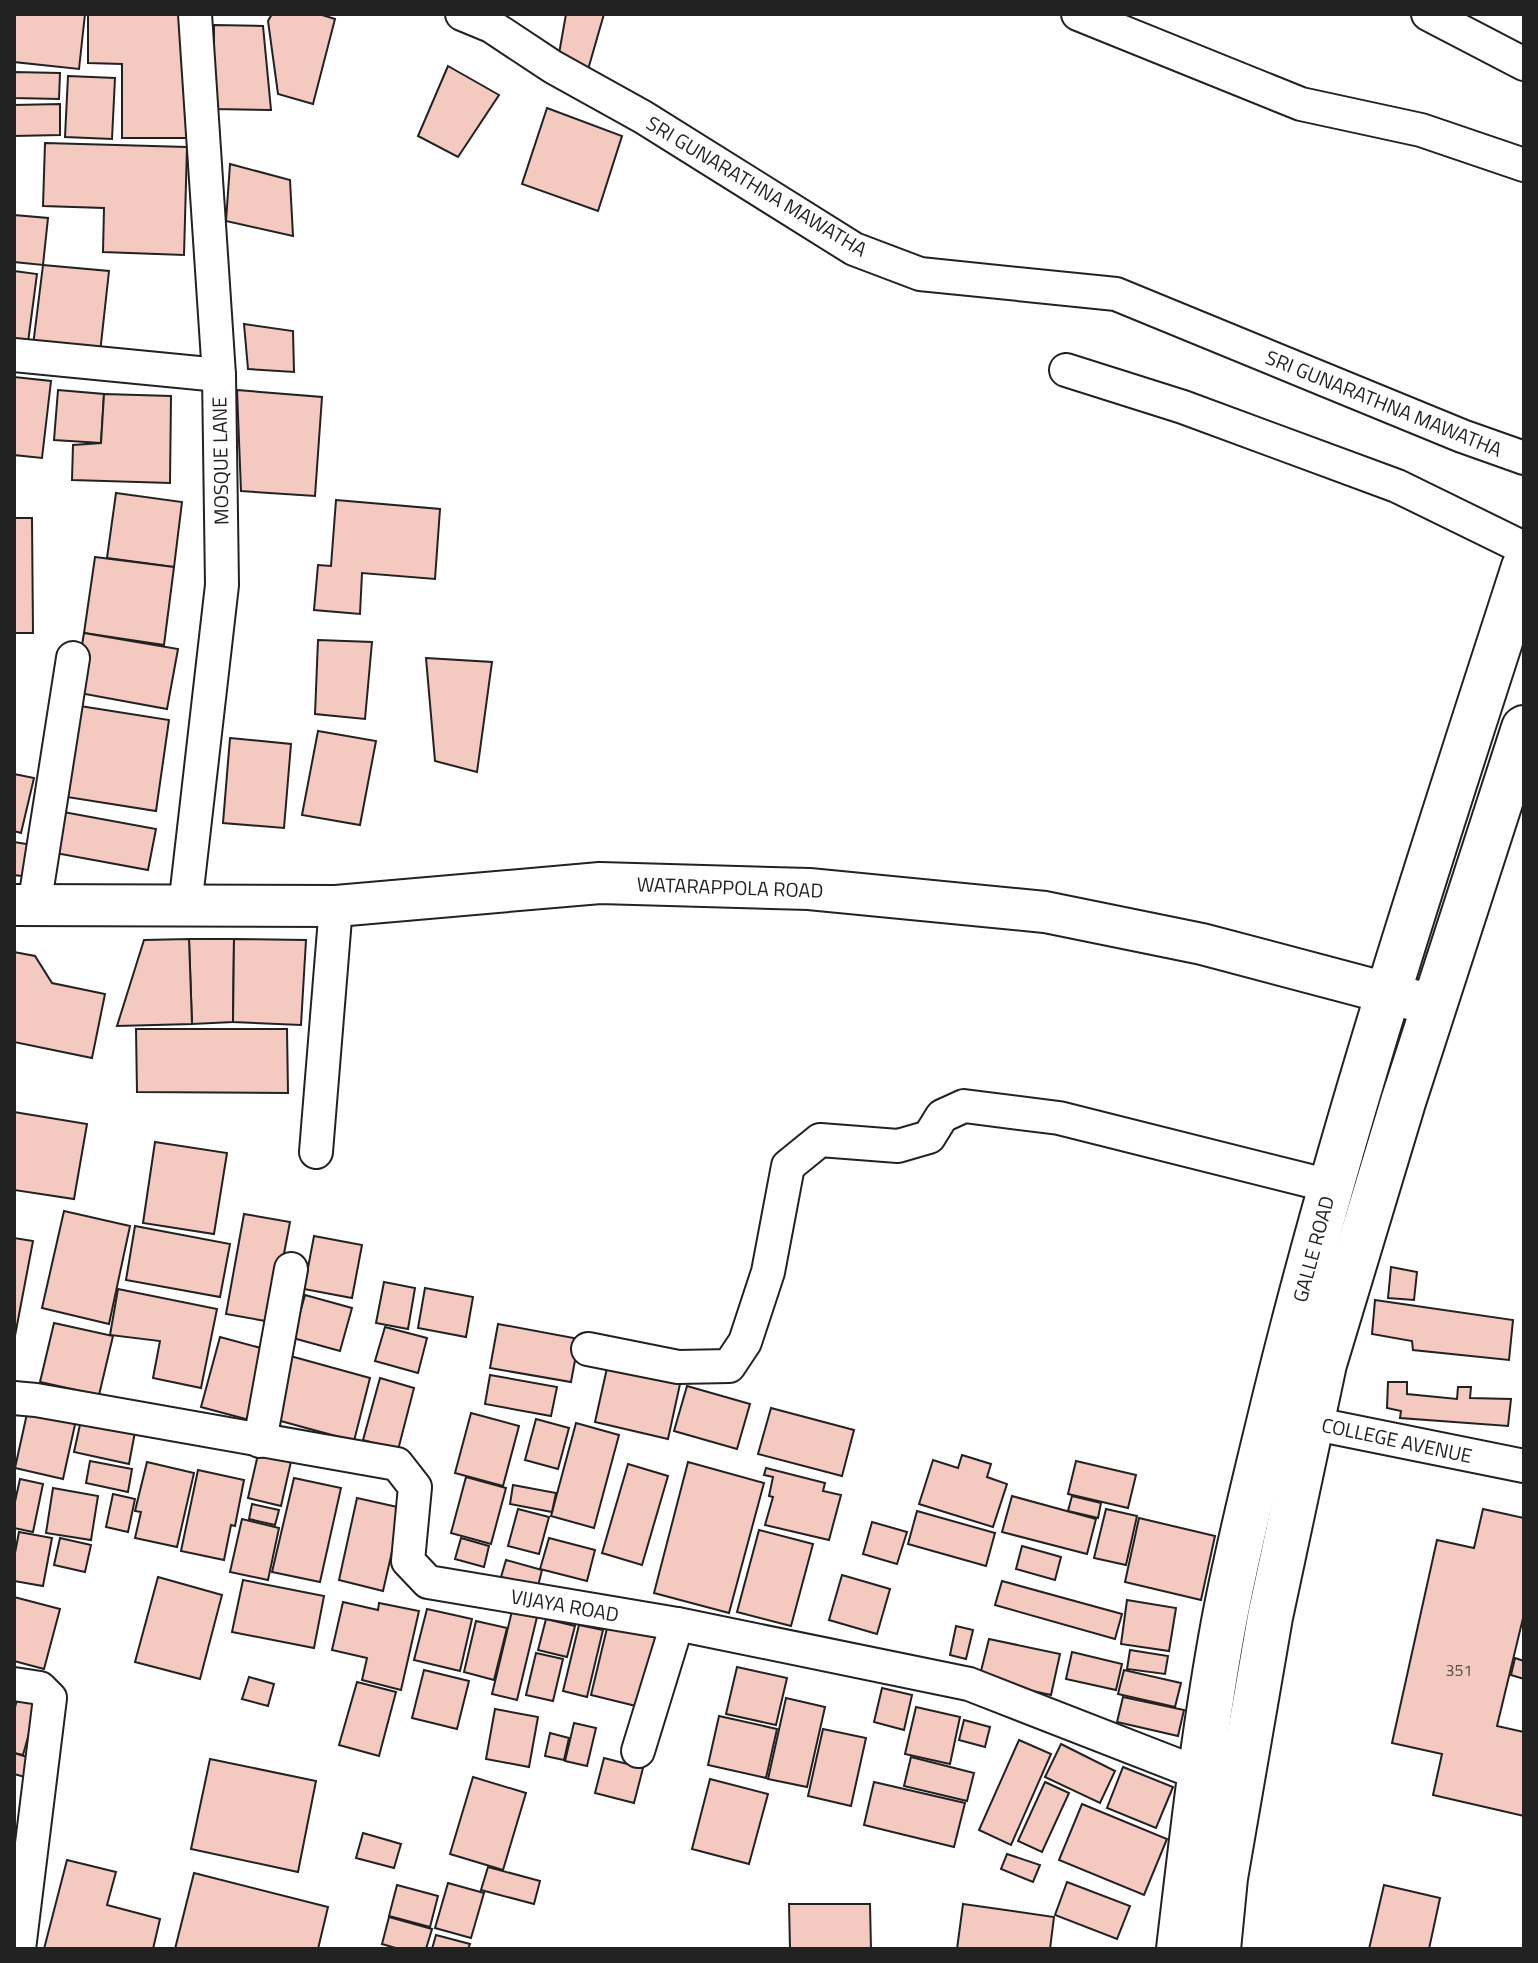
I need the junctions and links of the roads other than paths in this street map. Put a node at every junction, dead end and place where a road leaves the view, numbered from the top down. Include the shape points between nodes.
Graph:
1 (195, 14) edge
2 (1078, 14) edge
3 (1428, 14) edge
4 (482, 18) edge
5 (1524, 64) edge
6 (1524, 165) edge
7 (14, 355) edge
8 (1066, 370) dead end
9 (219, 375) junction
10 (1524, 458) edge
11 (1524, 548) edge
12 (1524, 567) edge
13 (73, 658) dead end
14 (1524, 728) edge
15 (24, 906) edge
16 (336, 906) junction
17 (185, 907) junction
18 (1389, 992) junction
19 (1434, 1006) junction
20 (316, 1152) dead end
21 (1330, 1186) junction
22 (291, 1269) dead end
23 (588, 1349) dead end
24 (14, 1398) edge
25 (1293, 1413) junction
26 (260, 1441) junction
27 (1524, 1466) edge
28 (677, 1624) junction
29 (14, 1684) edge
30 (638, 1751) dead end
31 (1200, 1774) junction
32 (19, 1949) edge
33 (1179, 1949) edge
34 (1218, 1949) edge

1 - 9 street, MOSQUE LANE
2 - 6 street via 1301,104 1421,130
3 - 5 street
4 - 10 street, SRI GUNARATHNA MAWATHA via 854,249 920,274 1116,294
7 - 9 street
8 - 11 street via 1397,486
9 - 17 street, MOSQUE LANE via 222,585
12 - 18 highway, GALLE ROAD
13 - 15 street
14 - 19 highway, GALLE ROAD
15 - 17 street, WATARAPPOLA ROAD
16 - 17 street, WATARAPPOLA ROAD
16 - 18 street, WATARAPPOLA ROAD via 600,883 809,889 1045,912 1202,944
16 - 20 street
18 - 19 street, WATARAPPOLA ROAD
18 - 21 highway, GALLE ROAD
19 - 25 highway, GALLE ROAD via 1324,1364
21 - 23 street via 1059,1118 964,1106 942,1116 929,1137 898,1146 820,1140 788,1166 768,1272 745,1342 729,1366 678,1367
21 - 25 highway, GALLE ROAD
22 - 26 street
24 - 26 street, VIJAYA ROAD
25 - 27 street, COLLEGE AVENUE
25 - 31 highway, GALLE ROAD via 1224,1622
25 - 34 highway, GALLE ROAD via 1270,1617 1225,1878
26 - 28 street, VIJAYA ROAD via 397,1464 415,1487 408,1561 428,1582
28 - 30 street
28 - 31 street, VIJAYA ROAD via 969,1684
29 - 32 street via 40,1688 50,1698
31 - 33 highway, GALLE ROAD

